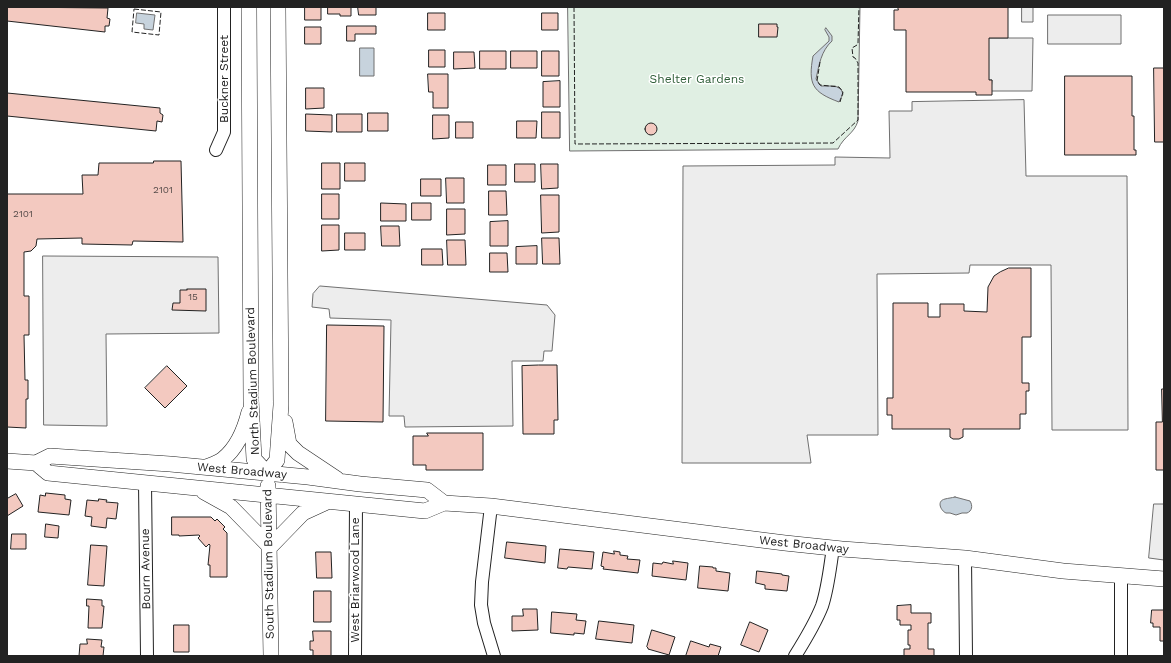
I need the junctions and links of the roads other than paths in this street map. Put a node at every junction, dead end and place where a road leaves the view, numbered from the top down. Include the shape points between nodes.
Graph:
1 (224, 7) edge
2 (249, 7) edge
3 (278, 7) edge
4 (216, 150) dead end
5 (251, 401) junction
6 (281, 405) junction
7 (7, 461) edge
8 (36, 463) junction
9 (206, 467) junction
10 (267, 473) junction
11 (343, 482) junction
12 (145, 483) junction
13 (198, 488) junction
14 (268, 495) junction
15 (328, 502) junction
16 (444, 503) junction
17 (356, 505) junction
18 (491, 506) junction
19 (270, 547) junction
20 (833, 548) junction
21 (965, 558) junction
22 (1121, 576) junction
23 (1164, 579) edge
24 (147, 656) edge
25 (271, 656) edge
26 (355, 656) edge
27 (494, 656) edge
28 (795, 656) edge
29 (966, 656) edge
30 (1122, 656) edge

1 - 4 street, Buckner Street via 224,132
2 - 5 main road, North Stadium Boulevard
3 - 6 main road, North Stadium Boulevard
5 - 9 main road via 246,422 232,449 222,459
5 - 10 main road, North Stadium Boulevard via 254,459
6 - 10 main road, North Stadium Boulevard via 277,460
6 - 11 main road via 289,444 303,457
7 - 8 main road, West Broadway
8 - 9 main road, West Broadway via 50,456
8 - 12 main road, West Broadway via 48,473
9 - 10 main road, West Broadway
10 - 11 main road, West Broadway
10 - 14 main road, South Stadium Boulevard
11 - 16 main road, West Broadway via 427,490
12 - 13 main road, West Broadway
12 - 24 street, Bourn Avenue
13 - 14 main road, West Broadway
13 - 19 main road via 231,507
14 - 15 main road, West Broadway
14 - 19 main road, South Stadium Boulevard
15 - 17 main road, West Broadway
15 - 19 main road via 303,513
16 - 17 main road, West Broadway via 425,511
16 - 18 main road, West Broadway
17 - 26 street, West Briarwood Lane
18 - 20 main road, West Broadway
18 - 27 street via 481,605
19 - 25 main road, South Stadium Boulevard
20 - 21 main road, West Broadway
20 - 28 street via 822,606
21 - 22 main road, West Broadway
21 - 29 street
22 - 23 main road, West Broadway
22 - 30 street

